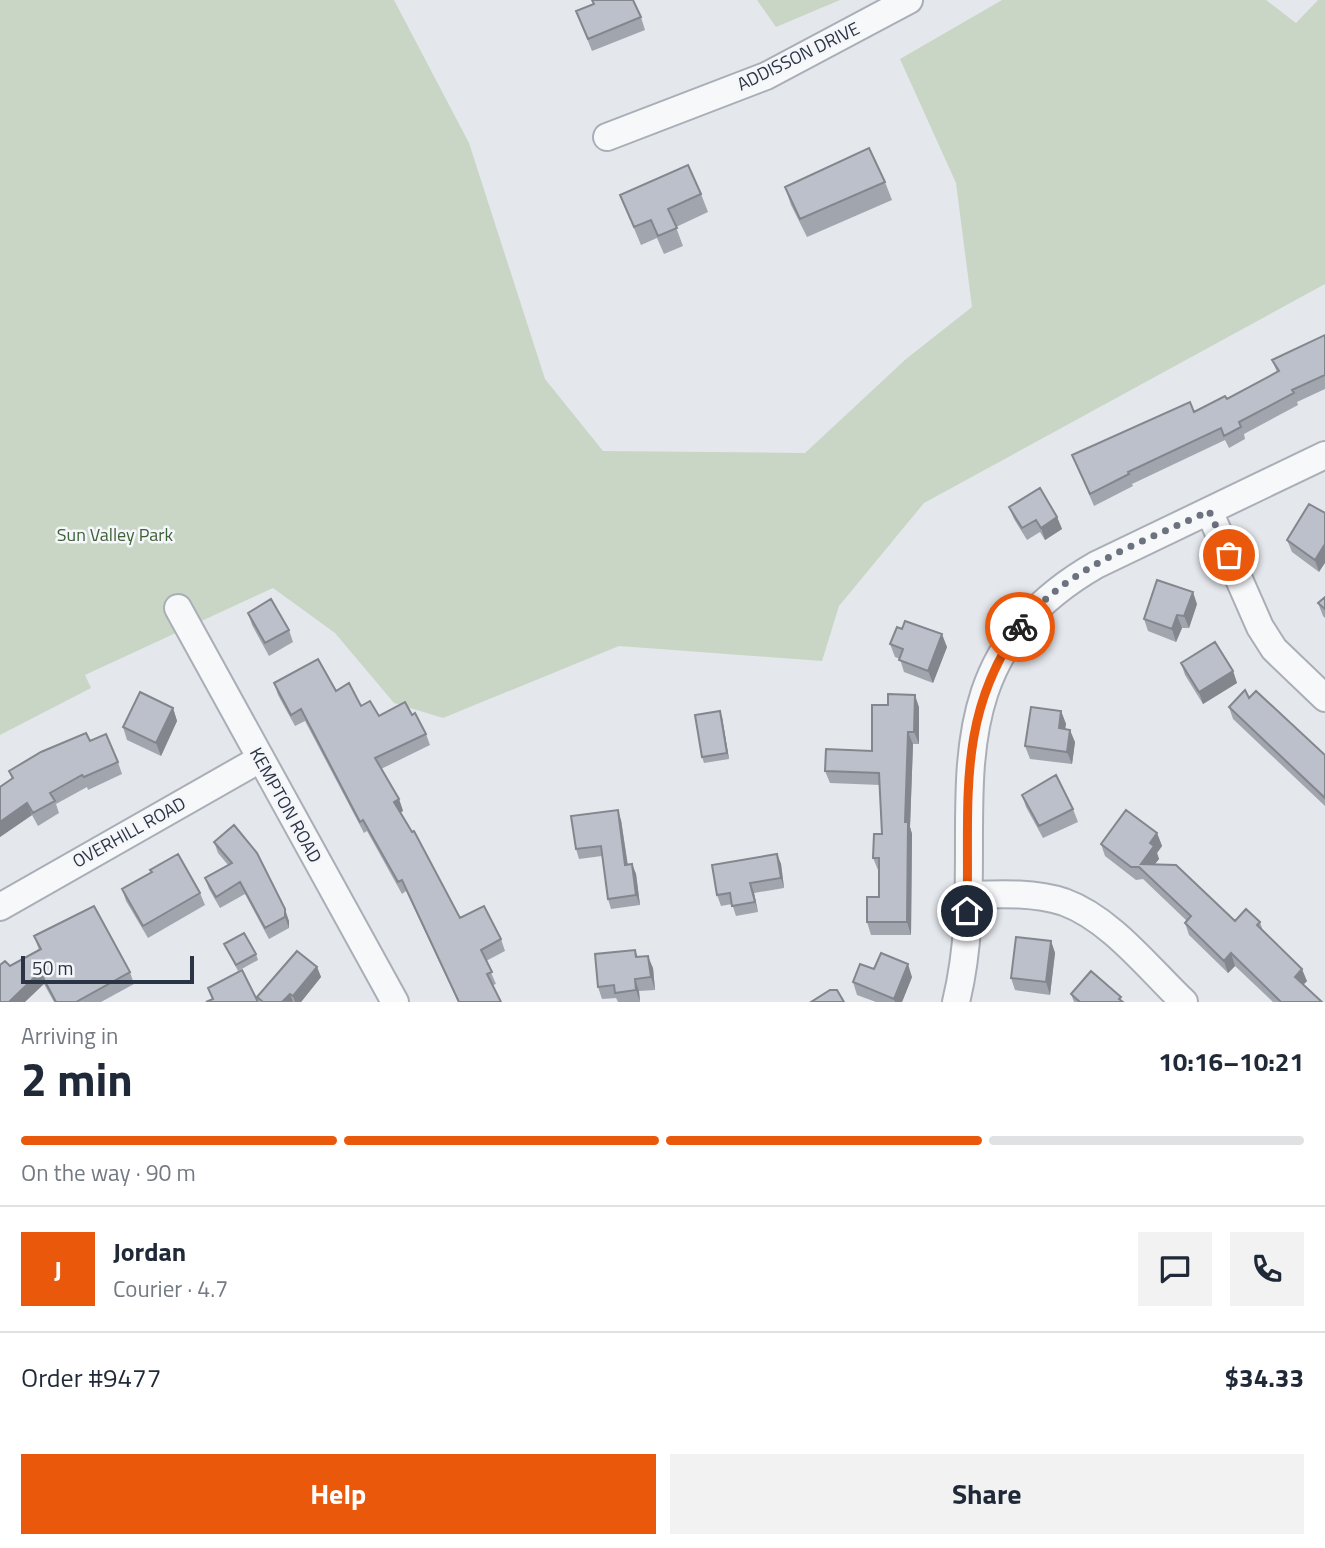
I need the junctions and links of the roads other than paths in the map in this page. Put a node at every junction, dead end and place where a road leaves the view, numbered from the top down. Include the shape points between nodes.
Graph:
1 (909, 0) edge
2 (607, 138) dead end
3 (1325, 455) edge
4 (1209, 511) junction
5 (177, 608) dead end
6 (1325, 698) edge
7 (260, 759) junction
8 (967, 895) junction
9 (0, 907) edge
10 (395, 1002) edge
11 (956, 1002) edge
12 (1184, 1002) edge

1 - 2 street, ADDISSON DRIVE via 766,76
3 - 4 street
4 - 6 street via 1260,626 1275,649
4 - 8 street via 1063,584 1032,611 1005,648 983,692 974,732
5 - 7 street, KEMPTON ROAD
7 - 9 street, OVERHILL ROAD
7 - 10 street, KEMPTON ROAD
8 - 11 street via 962,979
8 - 12 street via 1065,902 1088,914

